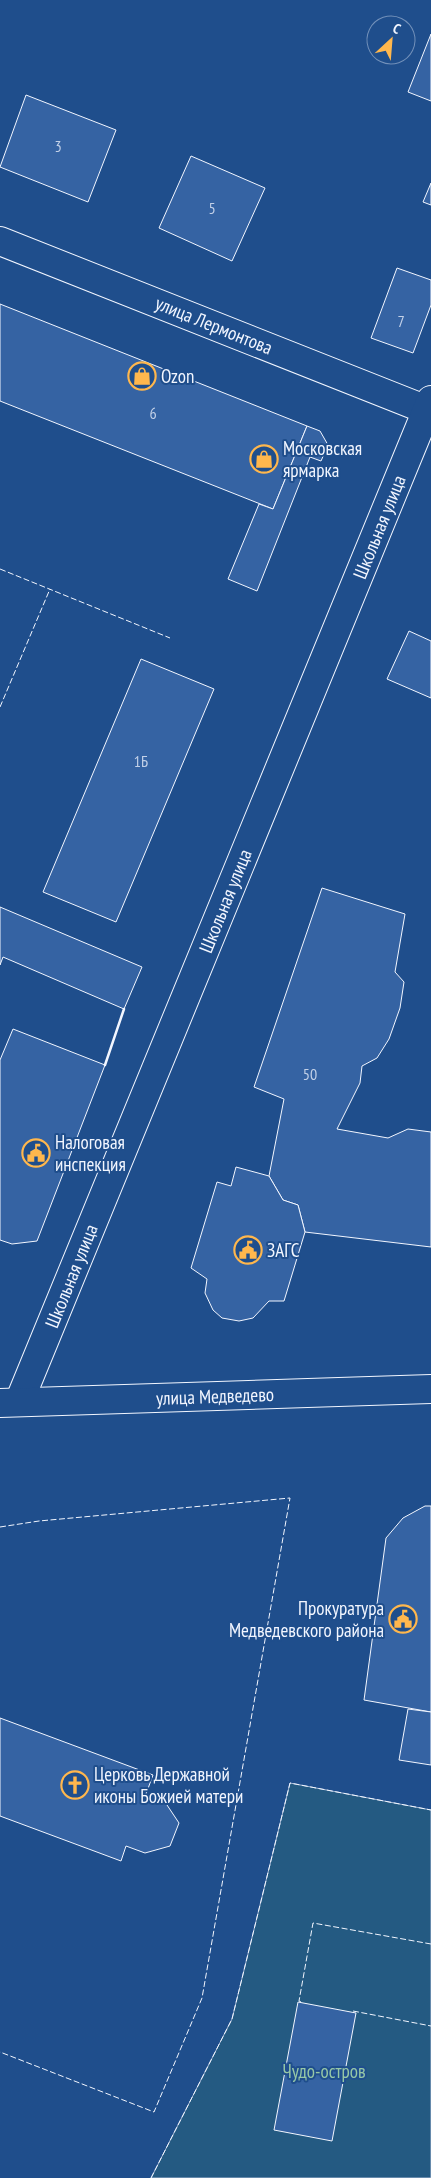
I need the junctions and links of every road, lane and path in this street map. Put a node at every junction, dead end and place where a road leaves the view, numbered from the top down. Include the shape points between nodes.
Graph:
1 (0, 240) edge
2 (429, 405) edge
3 (431, 1389) edge
4 (10, 1403) edge

1 - 2 street, улица Лермонтова
2 - 4 street, Школьная улица
3 - 4 street, улица Медведево

